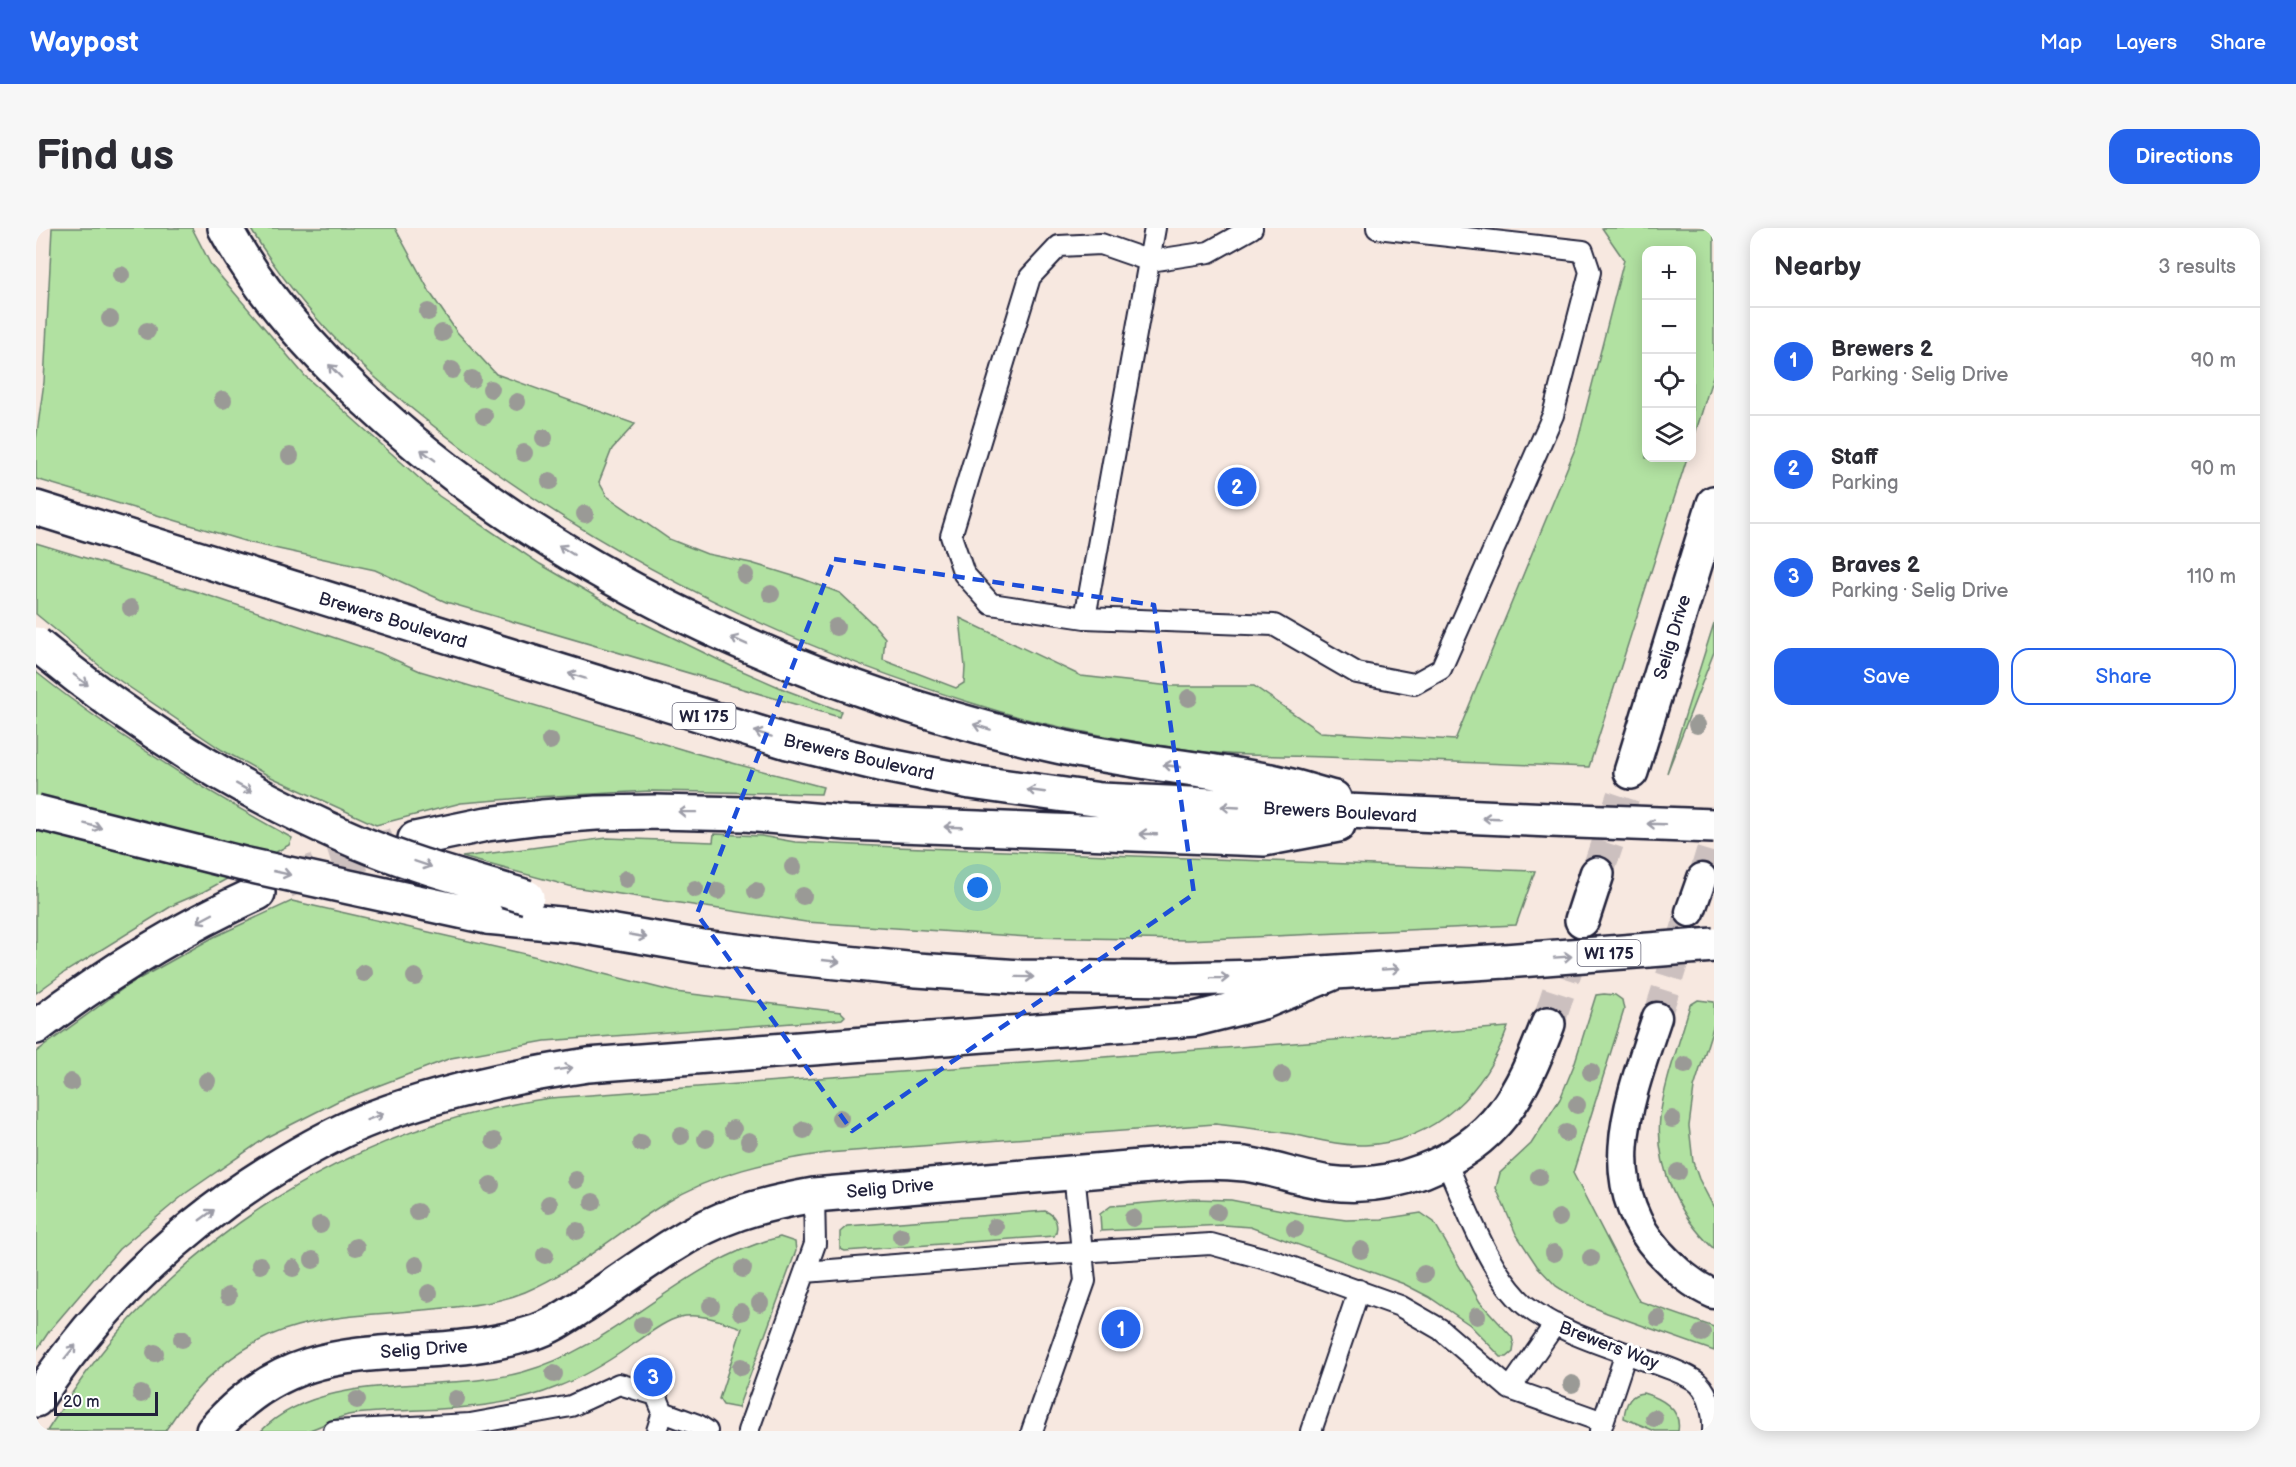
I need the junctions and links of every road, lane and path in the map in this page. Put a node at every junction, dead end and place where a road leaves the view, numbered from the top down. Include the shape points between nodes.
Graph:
1 (225, 228) edge
2 (1155, 228) edge
3 (1252, 228) edge
4 (1377, 228) edge
5 (1150, 261) junction
6 (1714, 503) edge
7 (36, 508) edge
8 (1085, 618) junction
9 (36, 644) edge
10 (1631, 771) tunnel mouth
11 (36, 812) edge
12 (1393, 815) junction
13 (1714, 826) edge
14 (415, 839) tunnel mouth
15 (1597, 874) tunnel mouth
16 (1701, 878) tunnel mouth
17 (258, 894) tunnel mouth
18 (1690, 912) tunnel mouth
19 (1582, 920) tunnel mouth
20 (580, 926) junction
21 (1714, 945) edge
22 (1333, 974) junction
23 (1657, 1017) tunnel mouth
24 (1548, 1024) tunnel mouth
25 (36, 1027) edge
26 (1446, 1162) junction
27 (1074, 1173) junction
28 (814, 1195) junction
29 (1082, 1252) junction
30 (805, 1272) junction
31 (1359, 1290) junction
32 (1714, 1294) edge
33 (1554, 1324) junction
34 (1626, 1353) junction
35 (1706, 1383) edge
36 (1510, 1389) junction
37 (36, 1400) edge
38 (663, 1412) junction
39 (1602, 1427) edge
40 (213, 1431) edge
41 (334, 1431) edge
42 (657, 1431) edge
43 (707, 1431) edge
44 (748, 1431) edge
45 (1032, 1431) edge
46 (1311, 1431) edge
47 (1713, 1431) edge

12 -> 1 main road via 1268,780 1103,756 997,731 792,663 699,623 530,528 421,450 335,371 294,326 258,281
2 - 5 lane
3 - 5 lane via 1209,252
4 - 8 lane via 1583,251 1590,272 1553,415 1441,669 1414,684 1357,673 1274,625
5 - 8 lane
5 - 8 lane via 1101,244 1059,246 1030,277 951,536 964,574 992,604
6 - 10 main road, Selig Drive
12 -> 7 main road, Brewers Boulevard / WI 175 via 1101,800 971,782 879,764 788,742
9 -> 20 main road, bridge via 155,734 252,792 360,843 527,897
11 -> 20 main road, WI 175, bridge via 243,864 487,917
13 -> 12 main road, Brewers Boulevard / WI 175, bridge
12 -> 14 main road via 1264,839 847,823 746,814 596,813 487,824
15 - 19 main road
16 - 18 street
17 -> 25 main road via 160,942
20 -> 22 main road, WI 175 via 703,947 986,975 1177,979
22 -> 21 main road, WI 175, bridge
37 -> 22 main road via 99,1316 145,1267 198,1222 255,1180 312,1147 370,1119 421,1101 528,1074 588,1065 1195,1019 1263,1002
23 - 32 street via 1635,1084 1622,1150 1632,1213 1648,1240 1677,1271
24 - 26 main road, Selig Drive via 1527,1075 1506,1110 1494,1126
26 - 27 main road, Selig Drive via 1379,1184 1328,1182 1213,1162
26 - 33 lane, Brewers Way via 1509,1289
27 - 28 main road, Selig Drive
27 - 29 lane
28 - 30 lane via 814,1244
28 - 40 main road, Selig Drive via 763,1204 706,1226 561,1320 533,1333 450,1349 354,1354 304,1365 242,1401
29 - 30 lane
29 - 31 lane via 1212,1244
29 - 45 lane via 1084,1281
30 - 44 lane
31 - 36 lane via 1400,1306 1440,1329
31 - 46 lane
33 - 34 lane, Brewers Way
33 - 36 lane
34 - 35 lane, Brewers Way
34 - 39 lane
35 - 47 lane, Brewers Way
36 - 39 lane
38 - 41 lane via 656,1395 619,1384 571,1406 470,1424
38 - 42 lane
38 - 43 lane

